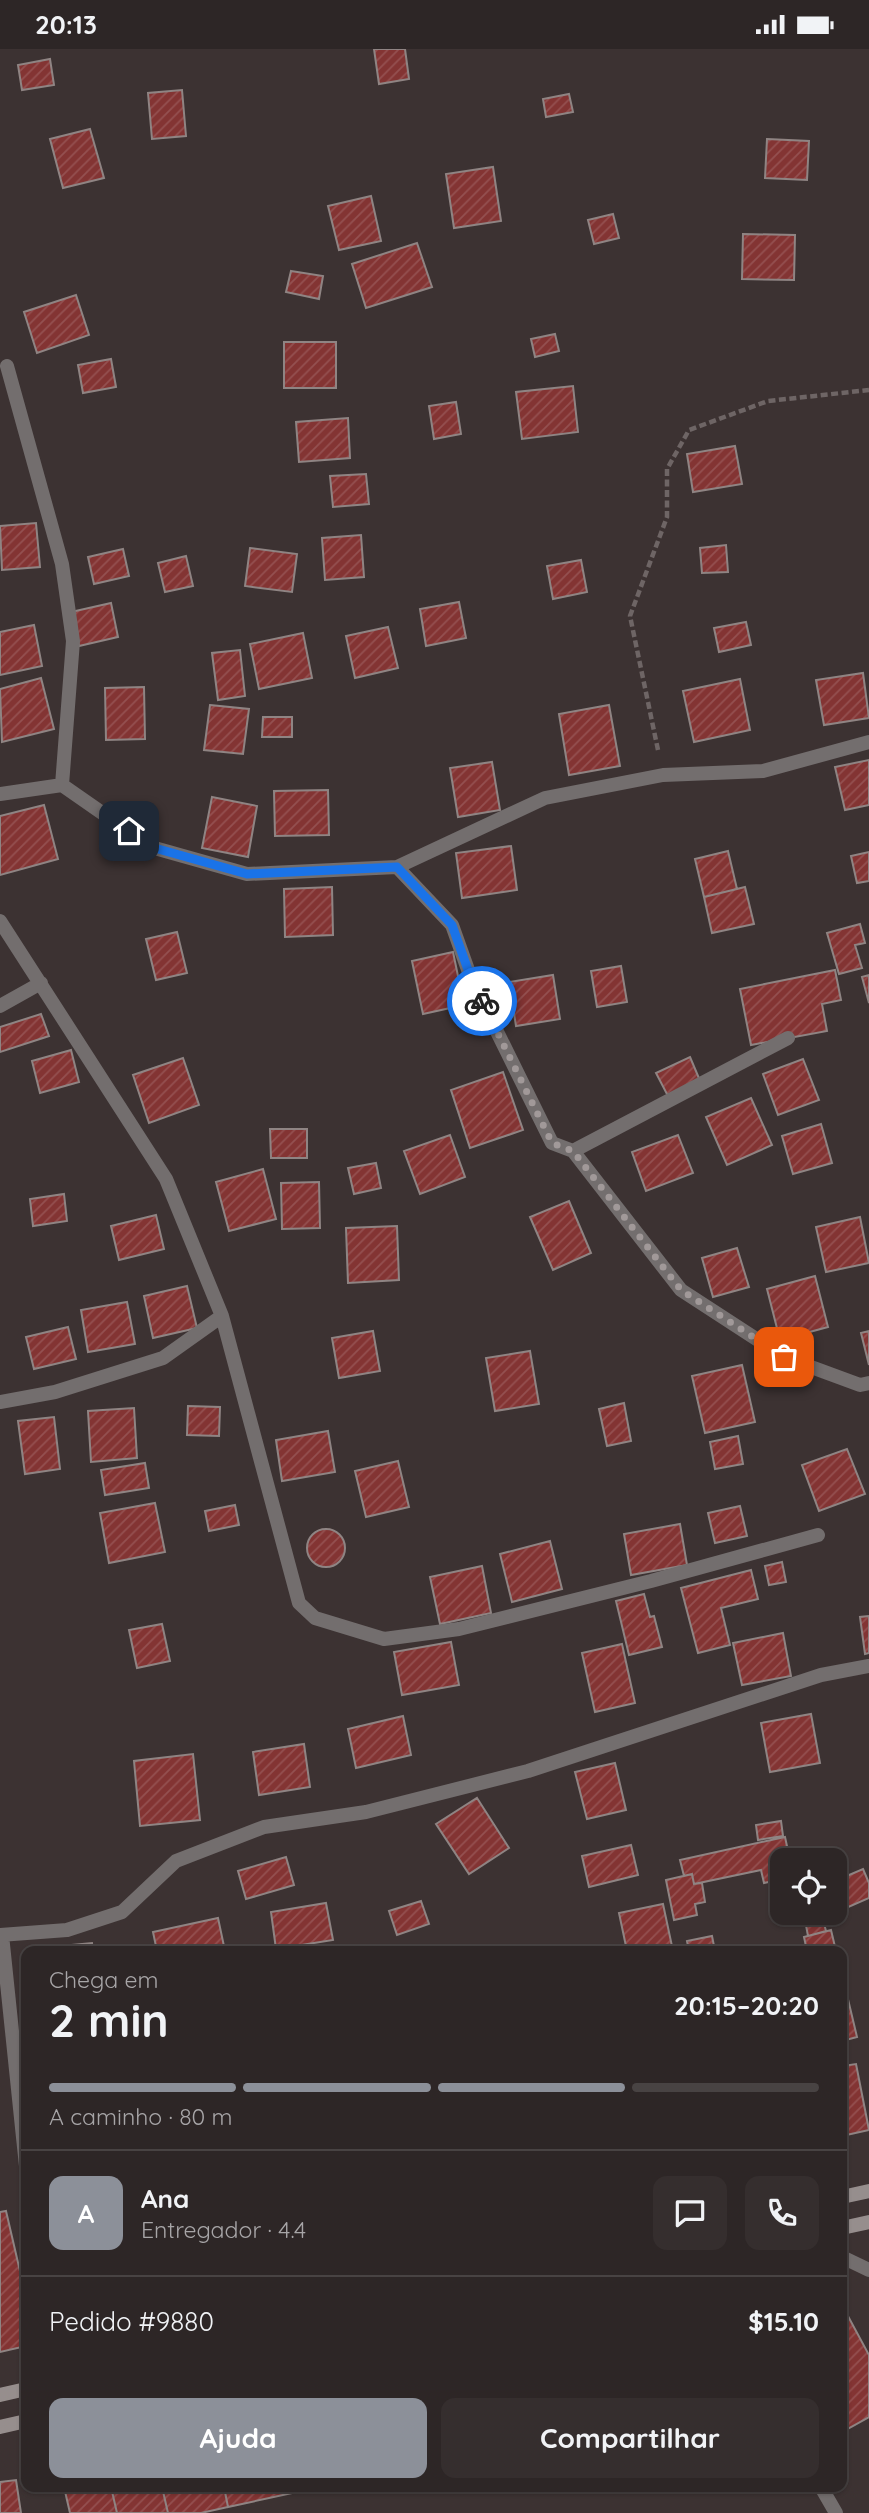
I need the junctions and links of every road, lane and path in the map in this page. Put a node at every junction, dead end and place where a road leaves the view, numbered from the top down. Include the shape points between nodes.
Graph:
1 (7, 366) dead end
2 (869, 390) edge
3 (869, 742) edge
4 (663, 775) junction
5 (62, 785) junction
6 (0, 794) edge
7 (397, 867) junction
8 (0, 921) edge
9 (41, 983) junction
10 (0, 1006) edge
11 (788, 1038) dead end
12 (573, 1151) junction
13 (222, 1316) junction
14 (869, 1383) edge
15 (0, 1402) edge
16 (818, 1535) dead end
17 (869, 1666) edge
18 (1, 1935) edge
19 (21, 2120) edge
20 (869, 2190) edge
21 (847, 2196) edge
22 (869, 2222) edge
23 (847, 2227) edge
24 (847, 2259) edge
25 (869, 2270) edge
26 (21, 2390) edge
27 (0, 2395) edge
28 (21, 2422) edge
29 (0, 2427) edge
30 (824, 2492) edge
31 (836, 2513) edge

1 - 5 street via 62,564 73,641
2 - 4 path via 768,401 690,430 667,469 667,517 630,616
3 - 4 street via 763,771
4 - 7 street via 545,798
5 - 6 street
5 - 7 street via 151,847 247,874
7 - 12 street via 452,925 472,981 552,1143
8 - 9 street
9 - 10 street
9 - 13 street via 166,1179
11 - 12 street
12 - 14 street via 681,1290 784,1357 860,1385
13 - 15 street via 163,1358 55,1392
13 - 16 street via 299,1603 315,1618 384,1639 459,1629
17 - 18 street via 821,1675 528,1771 366,1812 264,1827 176,1861 122,1912 66,1930
18 - 19 street
20 - 21 main road
22 - 23 main road
24 - 25 street
26 - 27 main road
28 - 29 main road
30 - 31 street

